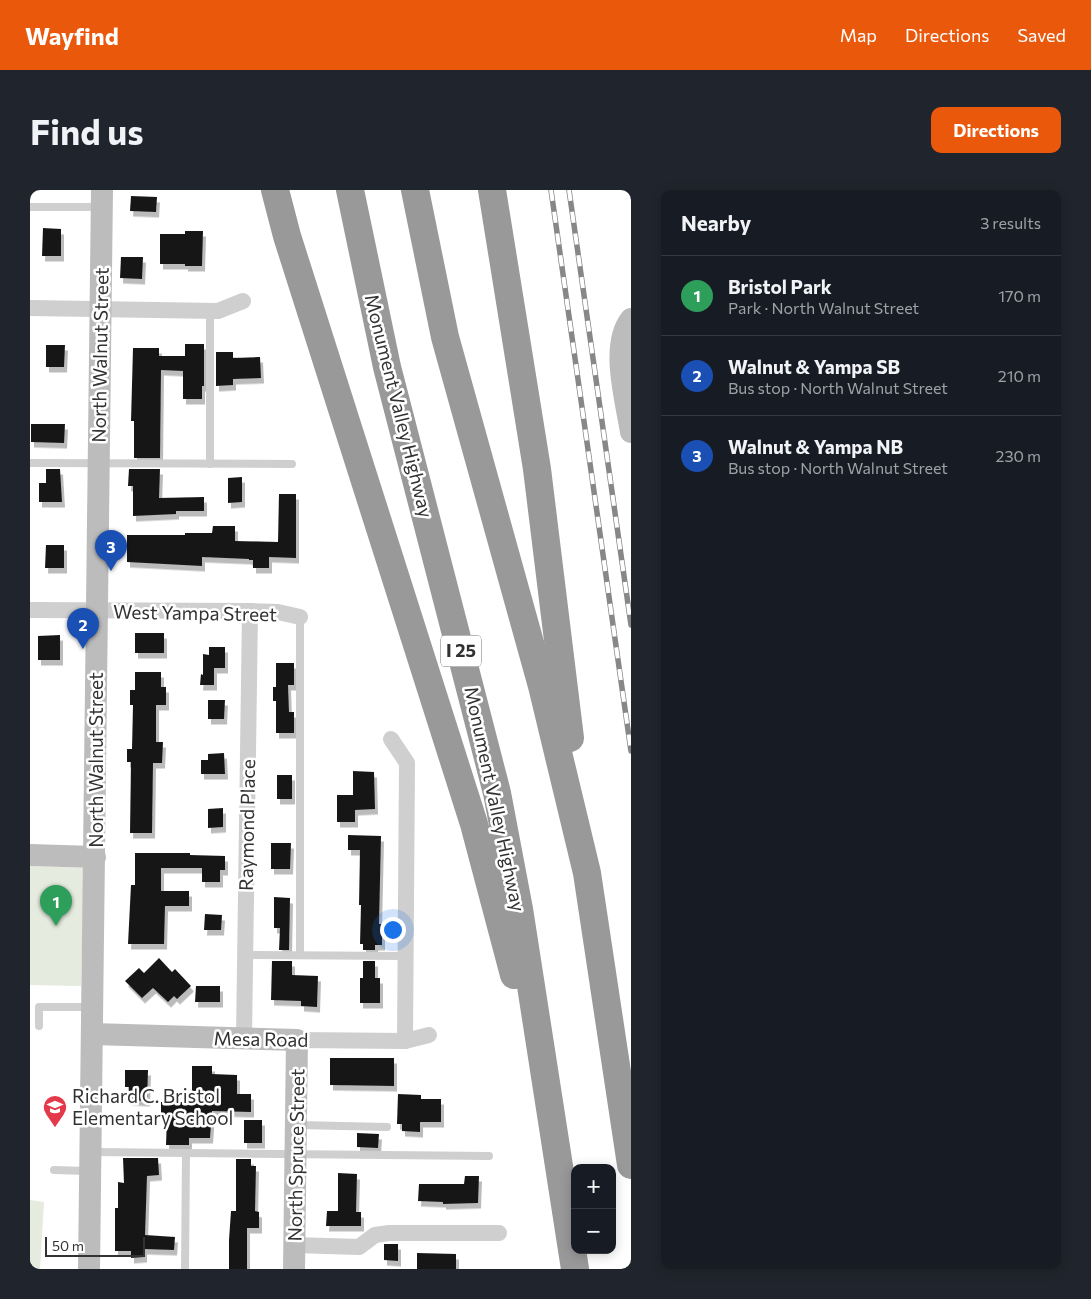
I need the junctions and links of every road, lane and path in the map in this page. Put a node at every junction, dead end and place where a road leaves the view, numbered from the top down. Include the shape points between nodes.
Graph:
1 (275, 190) edge
2 (350, 190) edge
3 (415, 190) edge
4 (492, 190) edge
5 (102, 199) edge
6 (30, 207) edge
7 (243, 301) dead end
8 (30, 308) edge
9 (100, 309) junction
10 (210, 311) junction
11 (631, 319) edge
12 (631, 432) edge
13 (30, 463) edge
14 (98, 464) junction
15 (210, 464) junction
16 (292, 464) dead end
17 (30, 610) edge
18 (96, 611) junction
19 (250, 611) junction
20 (300, 617) joint
21 (391, 739) dead end
22 (30, 855) edge
23 (95, 857) junction
24 (587, 873) junction
25 (245, 954) junction
26 (300, 955) junction
27 (406, 956) junction
28 (30, 1007) edge
29 (39, 1007) junction
30 (92, 1007) junction
31 (39, 1026) dead end
32 (92, 1034) junction
33 (429, 1034) dead end
34 (244, 1038) junction
35 (297, 1040) junction
36 (405, 1041) junction
37 (551, 1116) junction
38 (296, 1125) junction
39 (386, 1127) dead end
40 (186, 1153) junction
41 (295, 1154) junction
42 (489, 1156) dead end
43 (90, 1161) junction
44 (631, 1165) edge
45 (54, 1170) dead end
46 (500, 1233) dead end
47 (294, 1245) junction
48 (89, 1269) edge
49 (185, 1269) edge
50 (294, 1269) edge
51 (575, 1269) edge

1 - 37 highway via 474,824
2 - 37 highway, Monument Valley Highway / I 25 via 387,367 497,792
3 - 24 highway via 445,337 542,686
4 - 24 highway via 538,469
5 - 6 lane
5 - 9 main road, North Walnut Street
7 - 10 street
8 - 9 street
9 - 10 street
9 - 14 main road, North Walnut Street
10 - 15 lane
11 - 12 main road via 623,332 619,355
13 - 14 lane
14 - 15 lane
14 - 18 main road, North Walnut Street
15 - 16 lane
17 - 18 street, West Yampa Street
18 - 19 street, West Yampa Street
18 - 23 main road, North Walnut Street
19 - 20 street, West Yampa Street
19 - 25 street, Raymond Place
20 - 26 lane
21 - 27 street via 407,763
22 - 23 main road
23 - 30 main road, North Walnut Street
24 - 44 highway
25 - 26 lane
25 - 34 street, Raymond Place
26 - 27 lane
27 - 36 street
28 - 29 lane
29 - 30 lane
29 - 31 lane
30 - 32 main road, North Walnut Street
32 - 34 main road, Mesa Road
32 - 43 main road, North Walnut Street
33 - 36 street, Mesa Road
34 - 35 main road, Mesa Road
35 - 36 street, Mesa Road
35 - 38 main road, North Spruce Street
37 - 51 highway, Monument Valley Highway / I 25
38 - 39 lane
38 - 41 main road, North Spruce Street
40 - 41 lane
40 - 43 lane
40 - 49 lane
41 - 42 lane
41 - 47 main road, North Spruce Street
43 - 45 lane
43 - 48 main road, North Walnut Street
46 - 47 street via 389,1233 375,1235 359,1247
47 - 50 main road, North Spruce Street

